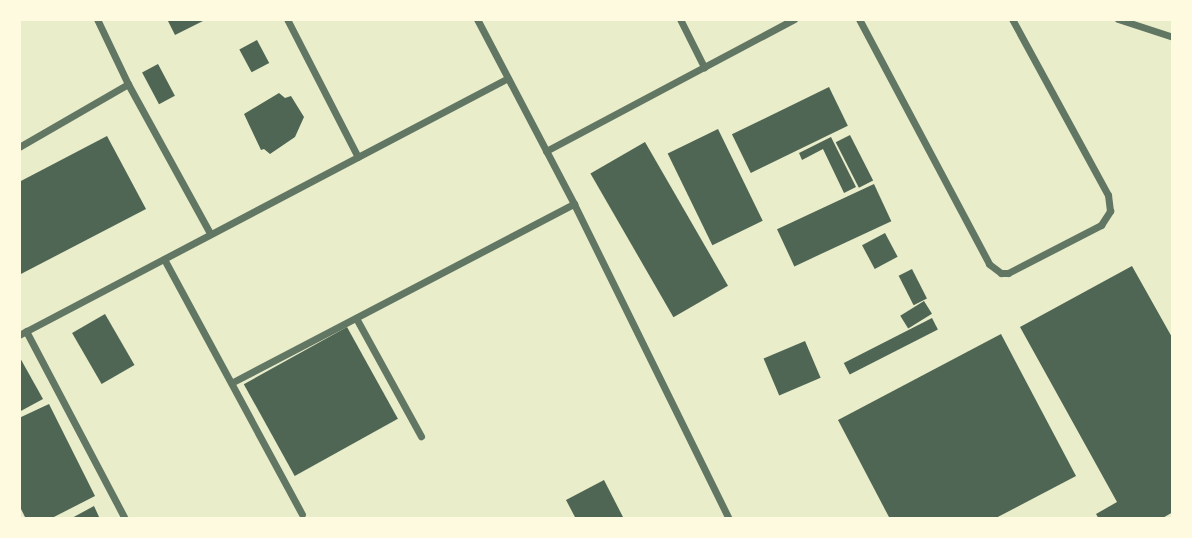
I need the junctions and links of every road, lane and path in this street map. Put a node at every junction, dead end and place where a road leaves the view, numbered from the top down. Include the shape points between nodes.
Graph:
1 (97, 19) edge
2 (287, 19) edge
3 (477, 19) edge
4 (680, 19) edge
5 (794, 19) edge
6 (859, 19) edge
7 (1012, 19) edge
8 (1118, 19) edge
9 (1173, 37) edge
10 (704, 67) junction
11 (508, 78) junction
12 (128, 84) junction
13 (19, 147) edge
14 (546, 151) junction
15 (358, 157) junction
16 (574, 204) junction
17 (210, 233) junction
18 (164, 259) junction
19 (356, 318) junction
20 (23, 333) edge
21 (233, 382) junction
22 (421, 436) dead end
23 (302, 514) dead end
24 (125, 519) edge
25 (730, 519) edge

1 - 12 street
2 - 15 street
3 - 11 street
4 - 10 street
5 - 10 street
6 - 7 street via 989,264 1008,273 1101,225 1110,211 1108,195
8 - 9 street
10 - 14 street
11 - 14 street
11 - 15 street
12 - 13 street
12 - 17 street
14 - 16 street
15 - 17 street
16 - 19 street
16 - 25 street
17 - 18 street
18 - 20 street
18 - 21 street
19 - 21 street
19 - 22 street
20 - 24 street
21 - 23 street

